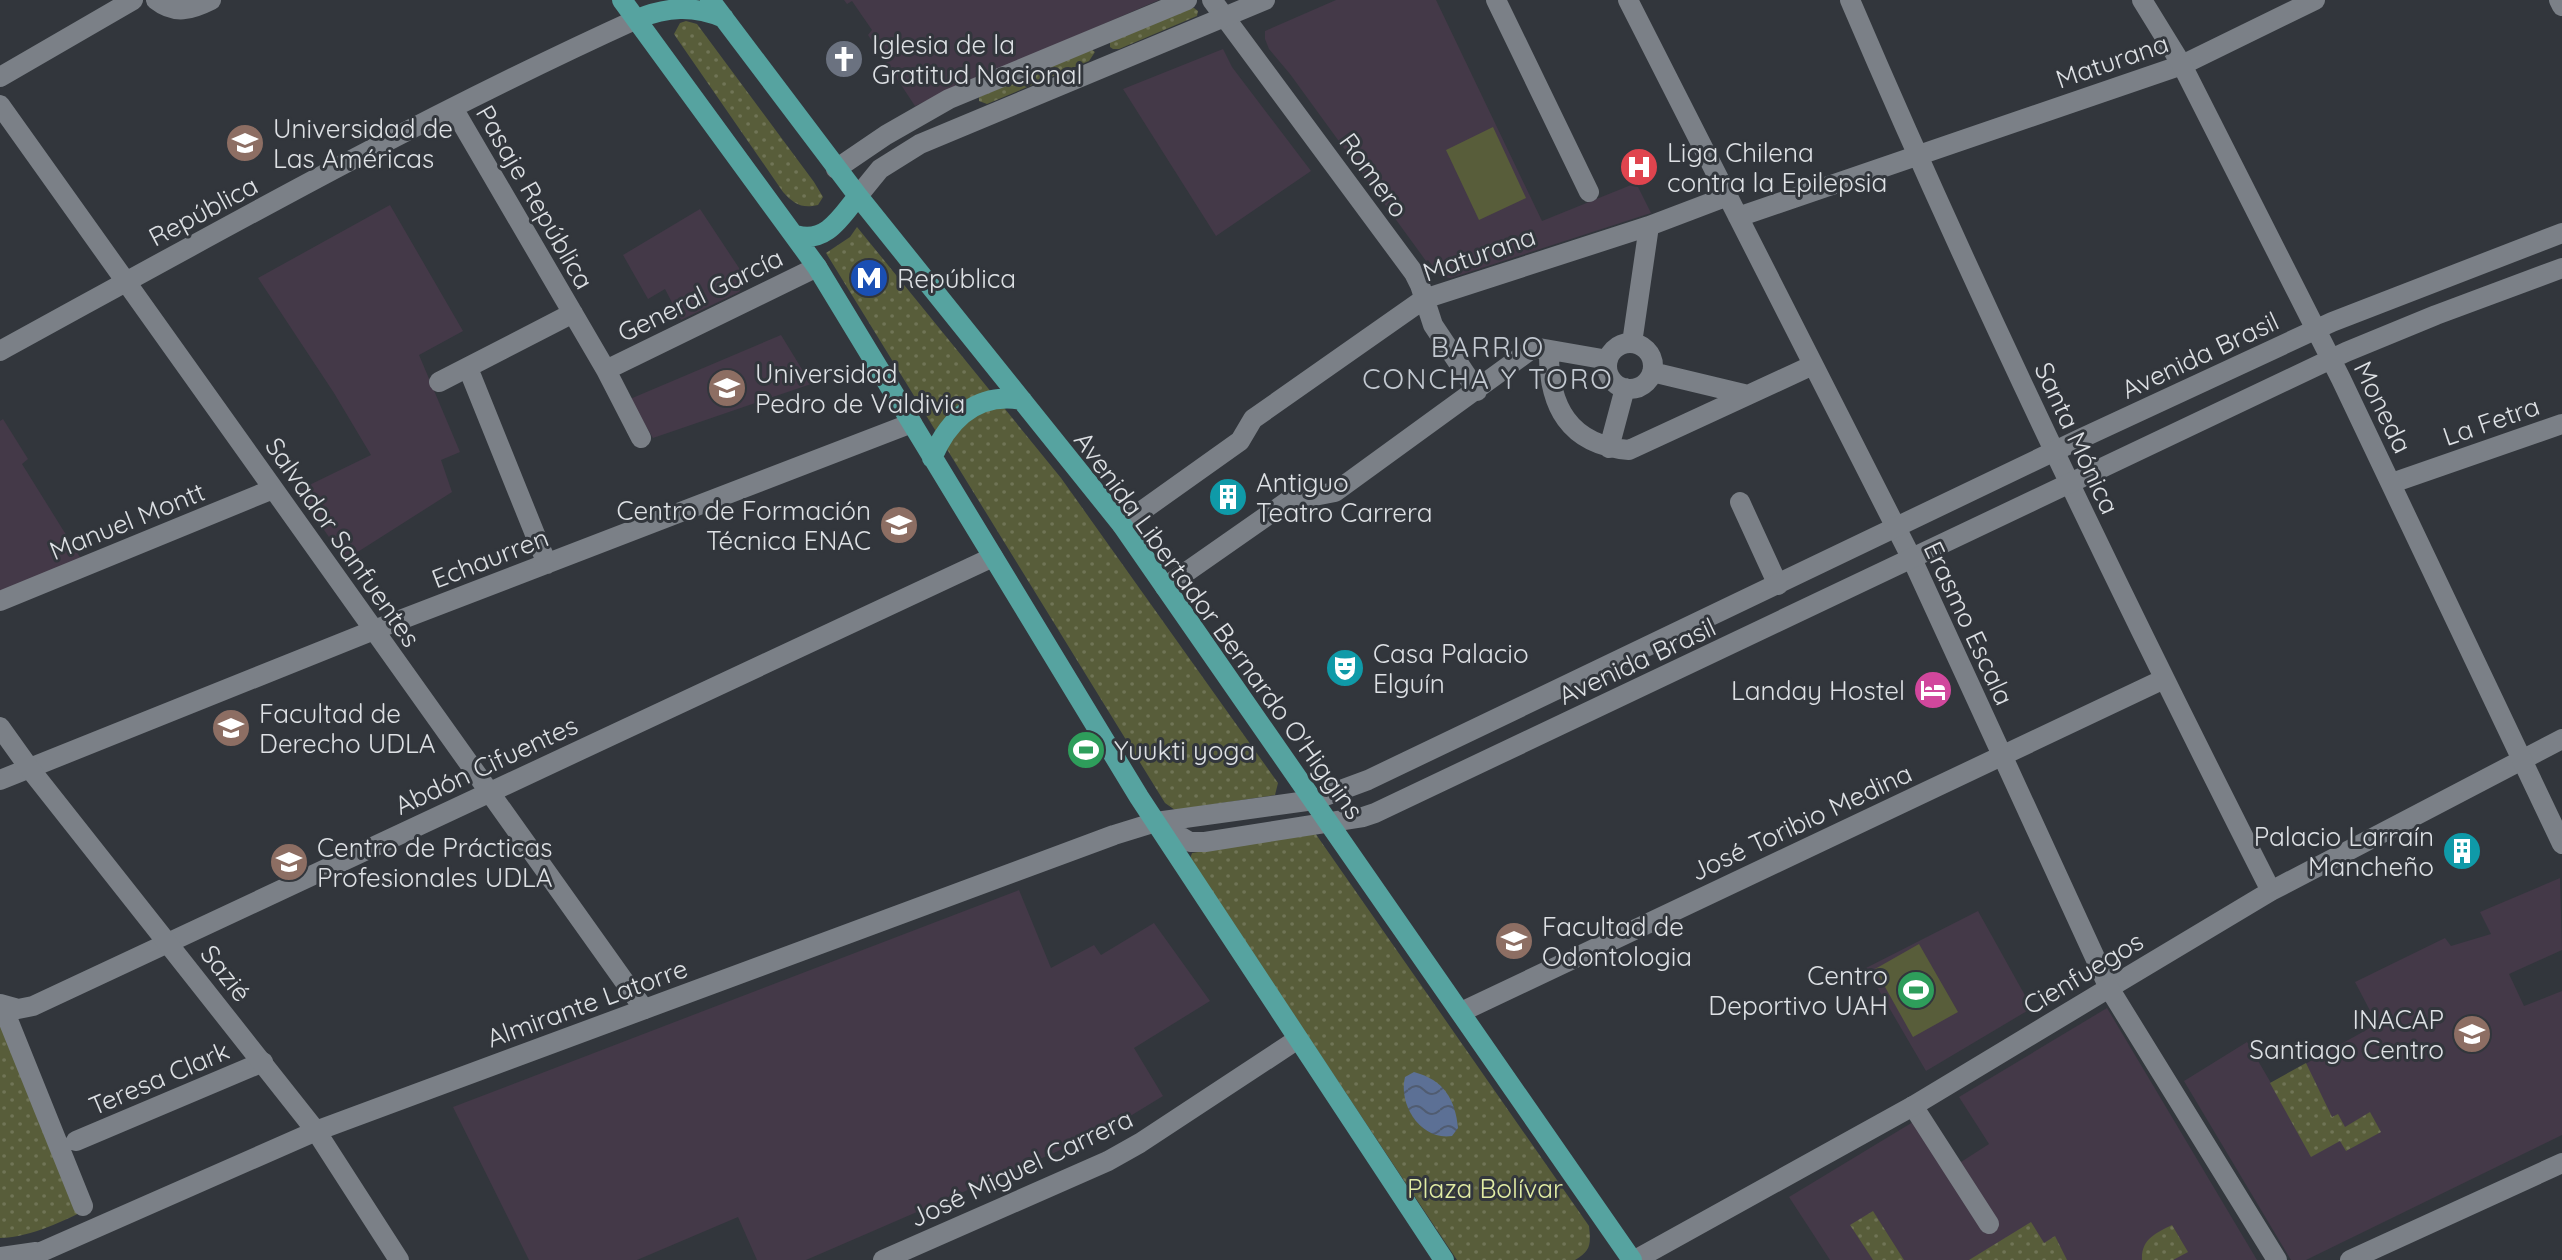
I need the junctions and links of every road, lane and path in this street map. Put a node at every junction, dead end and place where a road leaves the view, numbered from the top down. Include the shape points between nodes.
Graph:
1 (133, 0) edge
2 (156, 0) edge
3 (211, 0) edge
4 (622, 0) edge
5 (710, 0) edge
6 (1187, 0) edge
7 (1265, 0) edge
8 (1496, 0) edge
9 (1628, 0) edge
10 (1850, 0) edge
11 (2142, 0) edge
12 (2315, 0) edge
13 (2559, 0) edge
14 (2562, 6) edge
15 (1218, 8) edge
16 (724, 18) junction
17 (637, 19) junction
18 (1098, 35) junction
19 (1109, 64) junction
20 (2182, 65) junction
21 (0, 77) edge
22 (0, 105) edge
23 (453, 108) junction
24 (1917, 156) junction
25 (836, 169) junction
26 (1589, 192) dead end
27 (858, 196) junction
28 (1728, 196) junction
29 (1738, 217) junction
30 (1649, 226) junction
31 (2562, 233) edge
32 (796, 235) junction
33 (817, 267) junction
34 (2562, 268) edge
35 (126, 282) junction
36 (1424, 299) junction
37 (573, 313) junction
38 (2315, 330) junction
39 (1632, 343) junction
40 (1549, 350) junction
41 (0, 351) edge
42 (1608, 360) junction
43 (2331, 360) junction
44 (1813, 365) junction
45 (468, 368) junction
46 (606, 370) junction
47 (1652, 372) junction
48 (439, 382) dead end
49 (1625, 388) junction
50 (1477, 391) junction
51 (1748, 395) junction
52 (1022, 400) junction
53 (912, 423) junction
54 (2562, 424) edge
55 (641, 438) dead end
56 (1609, 448) junction
57 (2055, 451) junction
58 (932, 458) junction
59 (2070, 483) junction
60 (2392, 483) junction
61 (273, 489) junction
62 (1740, 502) dead end
63 (1122, 525) junction
64 (1896, 528) junction
65 (993, 557) junction
66 (1912, 559) junction
67 (547, 564) junction
68 (1778, 585) junction
69 (1165, 587) junction
70 (0, 601) edge
71 (374, 630) junction
72 (2164, 679) junction
73 (0, 727) edge
74 (2562, 739) edge
75 (2002, 756) junction
76 (2521, 759) junction
77 (30, 769) junction
78 (0, 780) edge
79 (489, 792) junction
80 (1314, 800) junction
81 (1329, 821) junction
82 (1156, 822) junction
83 (2562, 844) edge
84 (2271, 891) junction
85 (170, 943) junction
86 (2109, 988) junction
87 (1, 1005) edge
88 (644, 1009) junction
89 (1461, 1012) junction
90 (1298, 1039) junction
91 (263, 1062) junction
92 (1913, 1106) junction
93 (316, 1131) junction
94 (76, 1141) dead end
95 (2562, 1163) edge
96 (83, 1206) dead end
97 (1989, 1224) dead end
98 (44, 1250) junction
99 (0, 1257) edge
100 (23, 1260) edge
101 (399, 1260) edge
102 (883, 1260) edge
103 (1444, 1260) edge
104 (1634, 1260) edge
105 (2277, 1260) edge
106 (2350, 1260) edge

1 - 21 street
2 - 3 street via 183,11
4 - 17 main road
5 - 16 main road, Avenida Libertador Bernardo O'Higgins
6 - 18 street
7 - 15 street
8 - 26 street
9 - 28 street, Erasmo Escala
10 - 24 street, Santa Mónica
11 - 20 street, Moneda
12 - 20 street, Maturana
13 - 14 street
15 - 19 street
15 - 36 street, Romero via 1414,273
16 - 17 main road via 679,8
16 - 25 main road, Avenida Libertador Bernardo O'Higgins
17 - 23 street, República
17 - 32 main road
18 - 19 street
18 - 25 street via 949,99
19 - 27 street via 905,152 877,172
20 - 24 street, Maturana
20 - 38 street, Moneda
22 - 35 street, Salvador Sanfuentes
23 - 35 street, República
23 - 37 street, Pasaje República
24 - 29 street, Maturana
24 - 57 street, Santa Mónica
25 - 27 main road, Avenida Libertador Bernardo O'Higgins
27 - 32 main road via 823,234
27 - 52 main road, Avenida Libertador Bernardo O'Higgins
28 - 29 street, Erasmo Escala
28 - 30 street, Maturana
29 - 44 street, Erasmo Escala
30 - 36 street, Maturana
30 - 39 street
31 - 38 street, Avenida Brasil
32 - 33 main road
33 - 46 street, General García
33 - 53 main road
34 - 43 street, Avenida Brasil
35 - 41 street, República
35 - 61 street, Salvador Sanfuentes
36 - 50 street, Romero via 1433,325
36 - 63 street, Maturana via 1253,419 1240,441
37 - 45 street, Pasaje República
37 - 46 street, Pasaje República
38 - 43 street, Moneda
38 - 57 street, Avenida Brasil
39 - 42 street via 1615,349
39 - 47 street via 1648,353
40 - 42 street
40 - 50 street via 1529,351
40 - 56 street via 1548,372 1560,412 1569,425
42 - 49 street via 1609,375
43 - 59 street, Avenida Brasil
43 - 60 street, Moneda
44 - 51 street
44 - 64 street, Erasmo Escala
45 - 48 street, Pasaje República
45 - 67 street
46 - 55 street, Pasaje República
47 - 49 street via 1644,384
47 - 51 street
49 - 56 street
50 - 69 street via 1335,492 1288,501
51 - 56 street via 1629,450
52 - 58 main road via 989,400 966,410 947,429
52 - 63 main road, Avenida Libertador Bernardo O'Higgins
53 - 58 main road
53 - 67 street, Echaurren
54 - 60 street, La Fetra
57 - 59 street, Santa Mónica
57 - 64 street, Avenida Brasil
58 - 65 main road
59 - 66 street, Avenida Brasil
59 - 72 street, Santa Mónica
60 - 76 street, Moneda
61 - 70 street, Manuel Montt
61 - 71 street, Salvador Sanfuentes
62 - 68 street
63 - 69 main road, Avenida Libertador Bernardo O'Higgins
64 - 66 street, Erasmo Escala
64 - 68 street, Avenida Brasil
65 - 79 street, Abdón Cifuentes
65 - 82 main road
66 - 75 street, Erasmo Escala
66 - 81 street, Avenida Brasil via 1393,805 1363,817
67 - 71 street, Echaurren
68 - 80 street, Avenida Brasil via 1384,773
69 - 80 main road, Avenida Libertador Bernardo O'Higgins
71 - 77 street, Echaurren
71 - 79 street, Salvador Sanfuentes
72 - 75 street, José Toribio Medina
72 - 84 street, Santa Mónica
73 - 77 street, Sazié
74 - 76 street, Cienfuegos
75 - 86 street, Erasmo Escala
75 - 89 street, José Toribio Medina
76 - 83 street, Moneda
76 - 84 street, Cienfuegos
77 - 78 street, Echaurren
77 - 85 street, Sazié
79 - 85 street, Abdón Cifuentes
79 - 88 street, Salvador Sanfuentes
80 - 81 main road, Avenida Libertador Bernardo O'Higgins
80 - 82 street, Avenida Brasil
81 - 82 street, Avenida Brasil via 1205,842 1190,842
81 - 89 main road, Avenida Libertador Bernardo O'Higgins
82 - 88 street, Almirante Latorre
82 - 90 main road
84 - 86 street, Cienfuegos
85 - 87 street, Abdón Cifuentes via 33,1006
85 - 91 street, Sazié
86 - 92 street, Cienfuegos
86 - 105 street, Erasmo Escala
87 - 96 street
88 - 93 street, Almirante Latorre
89 - 104 main road, Avenida Libertador Bernardo O'Higgins
90 - 102 street, José Miguel Carrera via 1108,1161
90 - 103 main road
91 - 93 street, Sazié
91 - 94 street, Teresa Clark
92 - 97 street
92 - 104 street, Cienfuegos
93 - 98 street, Almirante Latorre
93 - 101 street, Sazié
95 - 106 street
98 - 99 street, Almirante Latorre
98 - 100 street, Almirante Latorre

